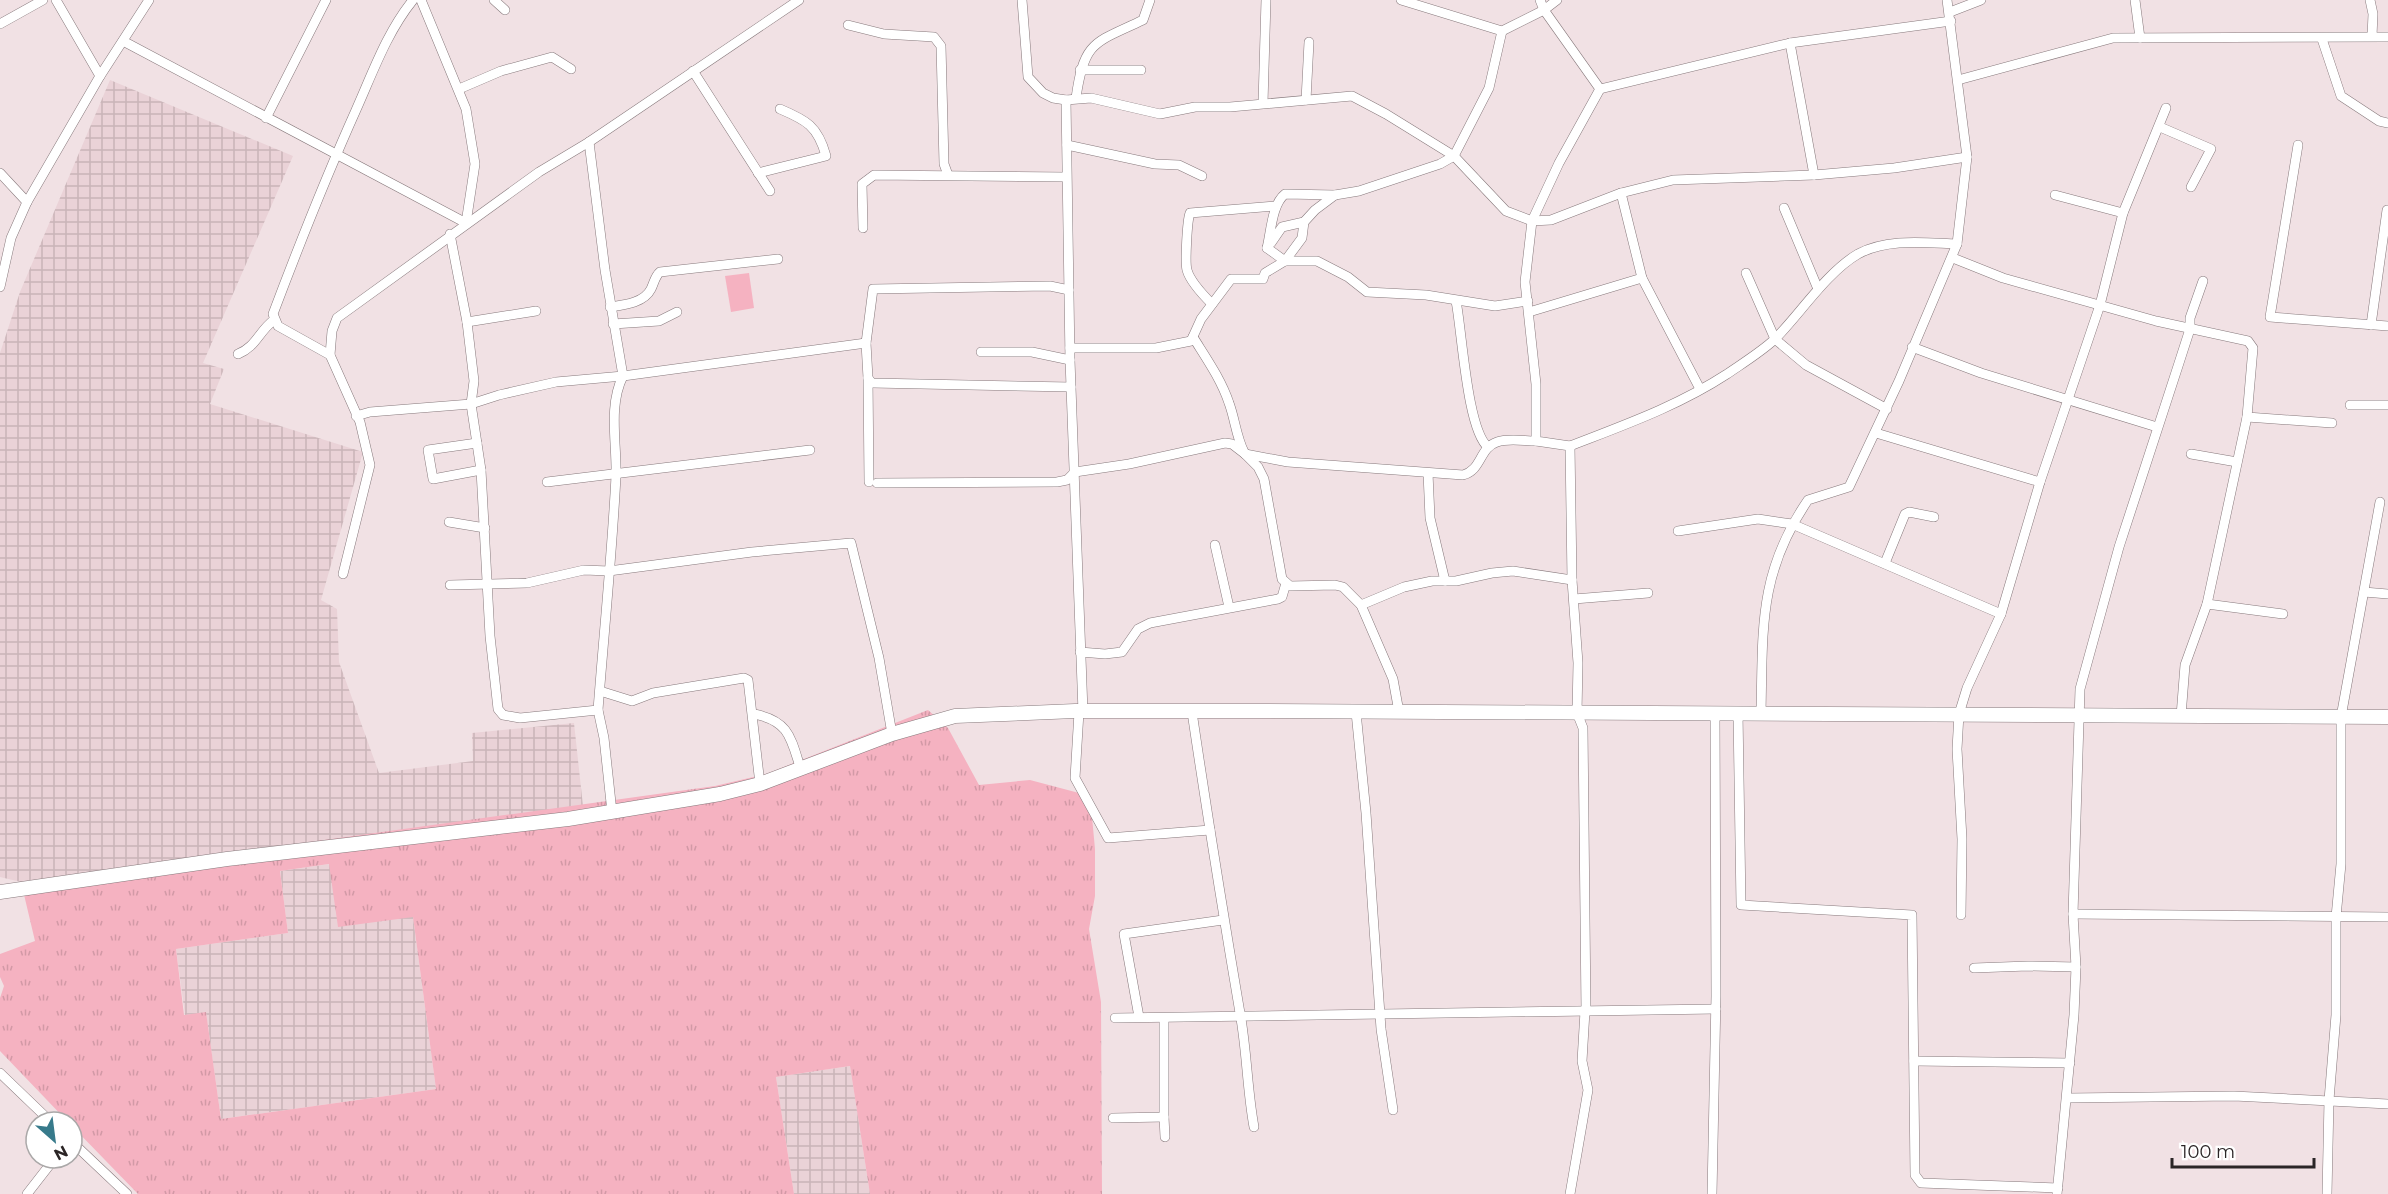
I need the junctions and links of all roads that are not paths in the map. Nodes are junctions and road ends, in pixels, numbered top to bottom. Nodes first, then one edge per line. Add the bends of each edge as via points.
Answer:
1 (43, 0) edge
2 (56, 0) edge
3 (149, 0) edge
4 (326, 0) edge
5 (413, 0) edge
6 (422, 0) edge
7 (494, 0) edge
8 (800, 0) edge
9 (1022, 0) edge
10 (1150, 0) edge
11 (1266, 0) edge
12 (1401, 0) edge
13 (1540, 0) edge
14 (1557, 0) edge
15 (1947, 0) edge
16 (1982, 0) edge
17 (2135, 0) edge
18 (2370, 0) edge
19 (505, 10) dead end
20 (1544, 10) junction
21 (1950, 17) junction
22 (0, 24) edge
23 (848, 25) dead end
24 (1502, 31) junction
25 (2372, 36) junction
26 (2388, 37) edge
27 (2140, 39) junction
28 (2322, 39) junction
29 (123, 41) junction
30 (1309, 42) dead end
31 (1790, 43) junction
32 (571, 69) dead end
33 (1080, 70) junction
34 (1141, 70) dead end
35 (693, 71) junction
36 (100, 76) junction
37 (1958, 80) junction
38 (1600, 88) junction
39 (459, 89) junction
40 (1071, 99) junction
41 (1306, 100) junction
42 (1263, 103) junction
43 (2166, 108) dead end
44 (780, 109) dead end
45 (266, 118) junction
46 (2388, 123) edge
47 (2160, 127) junction
48 (589, 142) junction
49 (1067, 145) junction
50 (2298, 145) dead end
51 (336, 152) junction
52 (1454, 156) junction
53 (1967, 158) junction
54 (0, 173) edge
55 (758, 173) junction
56 (1814, 175) junction
57 (948, 176) junction
58 (1202, 176) dead end
59 (1066, 177) junction
60 (2191, 187) dead end
61 (770, 192) dead end
62 (1621, 193) junction
63 (1335, 195) junction
64 (2055, 195) dead end
65 (27, 202) junction
66 (1276, 206) junction
67 (1784, 208) dead end
68 (2387, 210) edge
69 (2123, 213) junction
70 (1532, 221) junction
71 (1304, 222) junction
72 (466, 223) junction
73 (863, 228) dead end
74 (450, 234) junction
75 (1957, 244) junction
76 (1267, 248) junction
77 (1953, 258) junction
78 (778, 259) dead end
79 (1286, 261) junction
80 (1746, 273) dead end
81 (1642, 278) junction
82 (2203, 280) dead end
83 (0, 287) edge
84 (1818, 289) junction
85 (1068, 290) junction
86 (1456, 301) junction
87 (1528, 301) junction
88 (1212, 304) junction
89 (2100, 305) junction
90 (610, 307) junction
91 (536, 311) dead end
92 (676, 312) dead end
93 (1529, 312) junction
94 (274, 320) junction
95 (467, 322) junction
96 (613, 324) junction
97 (2371, 325) junction
98 (2388, 326) edge
99 (2190, 329) junction
100 (1192, 337) junction
101 (1775, 339) junction
102 (866, 343) junction
103 (1912, 347) junction
104 (1070, 348) junction
105 (981, 352) dead end
106 (238, 354) dead end
107 (330, 355) junction
108 (1070, 360) junction
109 (623, 376) junction
110 (868, 378) junction
111 (1071, 387) junction
112 (1700, 389) junction
113 (2066, 399) junction
114 (471, 404) junction
115 (2350, 405) dead end
116 (2388, 405) edge
117 (1887, 409) junction
118 (356, 416) junction
119 (2247, 417) junction
120 (2332, 423) dead end
121 (2157, 427) junction
122 (1876, 433) junction
123 (1536, 441) junction
124 (477, 443) junction
125 (1570, 446) junction
126 (1488, 447) junction
127 (810, 450) dead end
128 (1245, 454) junction
129 (2191, 454) dead end
130 (2237, 462) junction
131 (481, 470) junction
132 (1075, 472) junction
133 (1428, 473) junction
134 (616, 476) junction
135 (547, 482) dead end
136 (2040, 482) junction
137 (2379, 502) dead end
138 (1934, 518) dead end
139 (449, 522) dead end
140 (1792, 524) junction
141 (485, 528) junction
142 (1678, 531) dead end
143 (1215, 545) dead end
144 (1885, 563) junction
145 (609, 571) junction
146 (343, 574) dead end
147 (1572, 580) junction
148 (1445, 581) junction
149 (489, 583) junction
150 (1286, 583) junction
151 (450, 585) dead end
152 (2364, 592) junction
153 (1648, 593) dead end
154 (2388, 594) edge
155 (1574, 599) junction
156 (2207, 604) junction
157 (1362, 605) junction
158 (1229, 607) junction
159 (2001, 614) junction
160 (2283, 614) dead end
161 (1080, 652) junction
162 (600, 691) junction
163 (598, 710) junction
164 (1081, 712) junction
165 (1192, 712) junction
166 (1356, 712) junction
167 (1399, 712) junction
168 (1577, 713) junction
169 (1714, 713) junction
170 (1738, 713) junction
171 (1761, 713) junction
172 (754, 714) junction
173 (1959, 714) junction
174 (2079, 716) junction
175 (2181, 716) junction
176 (2341, 717) junction
177 (2388, 717) edge
178 (892, 734) junction
179 (801, 770) junction
180 (760, 784) junction
181 (612, 812) junction
182 (1210, 830) junction
183 (0, 892) edge
184 (2073, 914) junction
185 (1961, 915) dead end
186 (2336, 917) junction
187 (2388, 917) edge
188 (1222, 920) junction
189 (2076, 967) junction
190 (1974, 968) dead end
191 (1716, 1009) junction
192 (1586, 1011) junction
193 (1380, 1014) junction
194 (1241, 1016) junction
195 (1139, 1017) junction
196 (1115, 1018) dead end
197 (1164, 1018) junction
198 (1914, 1061) junction
199 (2070, 1063) junction
200 (0, 1073) edge
201 (2068, 1098) junction
202 (2329, 1100) junction
203 (2388, 1104) edge
204 (39, 1110) edge
205 (1393, 1110) dead end
206 (1164, 1117) junction
207 (1113, 1118) dead end
208 (1254, 1126) dead end
209 (1165, 1137) dead end
210 (84, 1153) edge
211 (46, 1170) edge
212 (1952, 1189) edge
213 (2058, 1191) edge
214 (27, 1194) edge
215 (127, 1194) edge
216 (1570, 1194) edge
217 (1712, 1194) edge
218 (2327, 1194) edge

1 - 22 street
2 - 36 street
3 - 29 street
4 - 45 street
5 - 51 street via 379,57
6 - 39 street
7 - 19 street
8 - 35 street
9 - 40 street via 1028,77 1043,93
10 - 33 street via 1143,20 1102,38 1092,47
11 - 42 street
12 - 24 street
13 - 20 street
14 - 20 street
15 - 21 street
16 - 21 street
17 - 27 street
18 - 25 street
20 - 24 street
20 - 38 street
21 - 31 street
21 - 37 street
23 - 57 street via 884,34 934,37 941,46 944,164
24 - 52 street via 1489,88
25 - 26 street
25 - 28 street
27 - 28 street
27 - 37 street via 2113,38
28 - 46 street via 2341,96
29 - 36 street
29 - 45 street
30 - 41 street
31 - 38 street
31 - 56 street
32 - 39 street via 552,57 501,71
33 - 34 street
33 - 40 street
35 - 48 street
35 - 55 street
36 - 65 street
37 - 53 street
38 - 70 street
39 - 72 street via 475,164
40 - 42 street via 1117,103 1160,114 1195,107
40 - 49 street
41 - 42 street
41 - 52 street via 1340,96 1361,99
43 - 47 street
44 - 55 street via 807,120 826,156
45 - 51 street
47 - 60 street via 2211,149
47 - 69 street
48 - 72 street
48 - 90 street
49 - 58 street via 1155,164 1179,165
49 - 59 street
50 - 97 street via 2270,317
51 - 72 street
51 - 94 street via 273,314
52 - 63 street via 1382,184
52 - 70 street via 1506,211
53 - 56 street
53 - 75 street
54 - 65 street
55 - 61 street
56 - 62 street via 1673,180
57 - 59 street
57 - 73 street via 880,175 864,180
59 - 85 street via 1070,216
62 - 70 street via 1551,220
62 - 81 street
63 - 66 street via 1285,194
63 - 71 street
64 - 69 street
65 - 83 street via 11,238
66 - 76 street
66 - 88 street via 1190,213 1187,269 1193,284
67 - 84 street
68 - 97 street
69 - 89 street
70 - 87 street
71 - 76 street via 1282,227
71 - 79 street via 1302,238
72 - 74 street
74 - 95 street
74 - 107 street via 338,318 332,331
75 - 77 street
75 - 84 street via 1903,242 1858,254
76 - 79 street
77 - 89 street via 2003,278
77 - 103 street
78 - 90 street via 660,272 649,293 630,304
79 - 86 street via 1317,261 1367,292
79 - 88 street via 1265,273 1263,279 1231,279
80 - 101 street
81 - 93 street
81 - 112 street
82 - 99 street
84 - 101 street
85 - 102 street via 1050,286 873,290
85 - 104 street
86 - 87 street via 1495,306
86 - 126 street via 1474,416 1479,436
87 - 93 street
88 - 100 street
89 - 99 street
89 - 113 street
90 - 96 street
91 - 95 street
92 - 96 street via 659,321
93 - 123 street via 1536,384
94 - 106 street via 266,325 252,347
94 - 107 street
95 - 114 street via 474,381
96 - 109 street
97 - 98 street
99 - 119 street via 2252,344
99 - 121 street
100 - 104 street via 1179,345 1156,348
100 - 128 street via 1229,403
101 - 112 street
101 - 117 street via 1806,365
102 - 109 street
102 - 110 street
103 - 113 street via 1981,374
103 - 117 street
104 - 108 street
105 - 108 street via 1032,352
107 - 118 street
108 - 111 street
109 - 114 street via 556,382
109 - 134 street via 615,403
110 - 111 street via 884,385
110 - 132 street via 873,483 1057,482
111 - 132 street
112 - 125 street via 1652,416
113 - 121 street
113 - 136 street
114 - 118 street
114 - 124 street
115 - 116 street
117 - 122 street
118 - 146 street via 370,465
119 - 120 street
119 - 130 street
121 - 174 street via 2080,689
122 - 136 street
122 - 140 street via 1849,488 1808,500
123 - 125 street
123 - 126 street via 1499,441
124 - 131 street
124 - 131 street via 428,450 433,479
125 - 147 street
126 - 133 street via 1476,468 1468,473
127 - 134 street
128 - 132 street via 1232,444 1216,444
128 - 133 street via 1288,462
128 - 150 street via 1264,479 1279,571
129 - 130 street
130 - 156 street
131 - 141 street
132 - 161 street
133 - 148 street via 1430,518
134 - 135 street
134 - 145 street
136 - 159 street
137 - 152 street
138 - 144 street via 1905,514
139 - 141 street
140 - 142 street via 1758,519
140 - 144 street
140 - 171 street via 1780,546 1766,604 1761,639
141 - 149 street
143 - 158 street
144 - 159 street
145 - 149 street via 584,570 528,583
145 - 162 street
145 - 178 street via 851,543 879,658
147 - 148 street via 1513,571
147 - 155 street
148 - 157 street via 1404,587
149 - 151 street
149 - 163 street via 490,636 500,713 520,718
150 - 157 street via 1343,587
150 - 158 street via 1278,599
152 - 154 street
152 - 176 street
153 - 155 street
155 - 168 street
156 - 160 street
156 - 175 street via 2185,665
157 - 167 street via 1393,679
158 - 161 street via 1150,623 1138,629 1122,652
159 - 173 street
161 - 164 street
162 - 163 street
162 - 172 street via 632,701 653,693 744,678 748,680
163 - 181 street
164 - 165 street
164 - 178 street via 955,716
164 - 182 street via 1076,778 1108,838
165 - 166 street
165 - 182 street
166 - 167 street
166 - 193 street
167 - 168 street
168 - 169 street
168 - 192 street via 1583,738
169 - 170 street
169 - 191 street
170 - 171 street
170 - 198 street via 1741,905 1912,915
171 - 173 street
172 - 179 street via 770,717 789,733
172 - 180 street via 752,726
173 - 174 street
173 - 185 street
174 - 175 street
174 - 184 street
175 - 176 street
176 - 177 street
176 - 186 street via 2341,864
178 - 179 street
179 - 180 street
180 - 181 street
181 - 183 street via 227,859
182 - 188 street
184 - 186 street
184 - 189 street
186 - 187 street
186 - 202 street via 2336,1015
188 - 194 street
188 - 195 street via 1124,934
189 - 190 street
189 - 199 street
191 - 192 street
191 - 217 street
192 - 193 street
192 - 216 street via 1582,1061 1588,1090
193 - 194 street
193 - 205 street
194 - 197 street
194 - 208 street via 1246,1086
195 - 196 street
195 - 197 street
197 - 206 street
198 - 199 street
198 - 212 street via 1915,1175 1921,1183
199 - 201 street
200 - 204 street
201 - 202 street via 2234,1096
201 - 213 street
202 - 203 street
202 - 218 street
206 - 207 street
206 - 209 street
210 - 215 street
211 - 214 street
212 - 213 street

